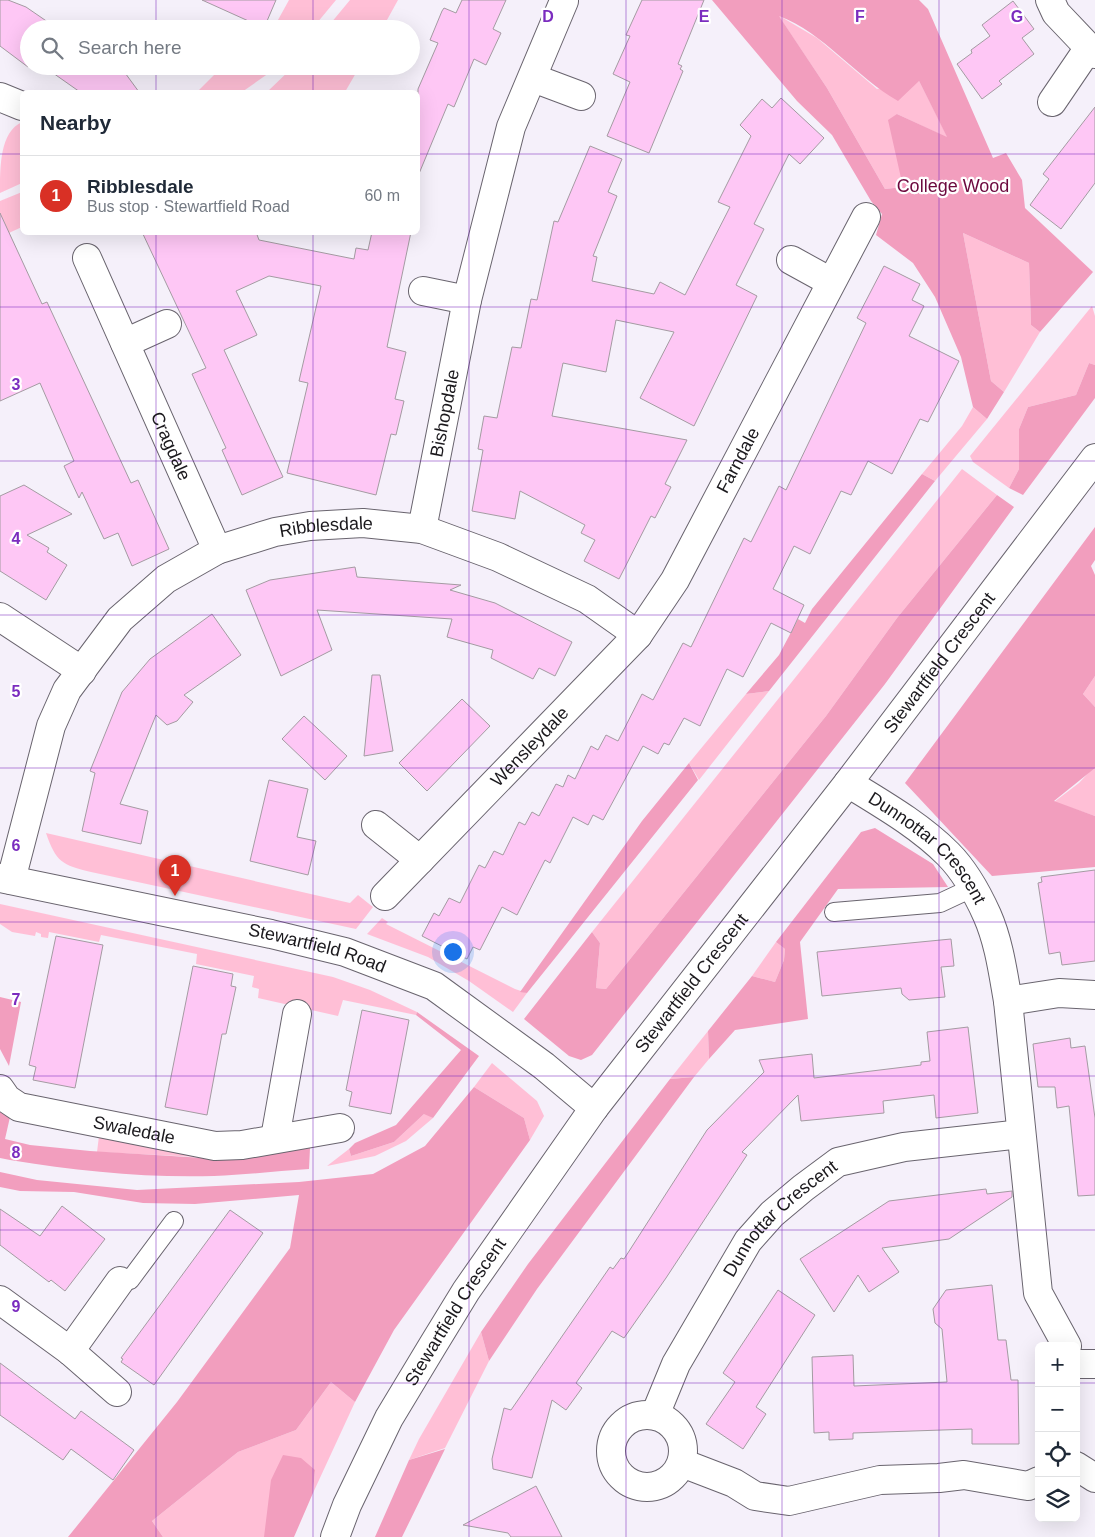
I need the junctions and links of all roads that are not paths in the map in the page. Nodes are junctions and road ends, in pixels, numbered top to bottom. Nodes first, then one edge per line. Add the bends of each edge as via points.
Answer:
1 (1050, 0) edge
2 (564, 1) edge
3 (1092, 52) edge
4 (533, 78) junction
5 (581, 96) dead end
6 (1052, 102) dead end
7 (866, 217) dead end
8 (87, 258) dead end
9 (791, 260) dead end
10 (831, 282) junction
11 (423, 291) dead end
12 (468, 300) junction
13 (167, 324) dead end
14 (125, 343) junction
15 (1095, 458) edge
16 (422, 528) junction
17 (217, 550) junction
18 (0, 617) edge
19 (638, 635) junction
20 (82, 671) junction
21 (848, 783) junction
22 (376, 825) dead end
23 (420, 860) junction
24 (6, 879) edge
25 (972, 888) junction
26 (385, 896) dead end
27 (834, 912) dead end
28 (1095, 994) edge
29 (1008, 1001) junction
30 (297, 1014) dead end
31 (0, 1089) edge
32 (594, 1108) junction
33 (340, 1128) dead end
34 (1021, 1134) junction
35 (275, 1138) junction
36 (174, 1222) dead end
37 (120, 1282) joint
38 (0, 1300) edge
39 (1067, 1342) edge
40 (70, 1351) junction
41 (117, 1392) dead end
42 (655, 1415) junction
43 (682, 1463) junction
44 (1080, 1469) edge
45 (1095, 1478) edge
46 (1035, 1483) edge
47 (334, 1537) edge

1 - 3 street via 1056,13
2 - 4 street, Bishopdale
3 - 6 street
4 - 5 street
4 - 12 street, Bishopdale via 510,127
7 - 10 street, Farndale
8 - 14 street, Cragdale
9 - 10 street
10 - 19 street, Farndale via 675,580
11 - 12 street
12 - 16 street, Bishopdale
13 - 14 street
14 - 17 street, Cragdale
15 - 21 street, Stewartfield Crescent
16 - 17 street, Ribblesdale via 363,523 310,526 275,532
16 - 19 street, Ribblesdale via 498,557 587,600
17 - 20 street, Ribblesdale via 166,579 120,619
18 - 20 street
19 - 23 street, Wensleydale
20 - 24 street, Ribblesdale via 67,690 51,726
21 - 25 street, Dunnottar Crescent via 897,814 948,854
21 - 32 street, Stewartfield Crescent
22 - 23 street
23 - 26 street, Wensleydale
24 - 32 street, Stewartfield Road via 345,952 434,986 544,1066
25 - 27 lane via 940,904
25 - 29 street, Dunnottar Crescent via 988,916
28 - 29 street via 1059,993
29 - 34 street, Dunnottar Crescent
30 - 35 street
31 - 35 street, Swaledale via 19,1107 215,1146 242,1145
32 - 47 street, Stewartfield Crescent via 466,1290 432,1345 389,1418
33 - 35 street, Swaledale
34 - 39 street, Dunnottar Crescent via 1038,1293
34 - 42 street, Dunnottar Crescent via 904,1147 838,1162 802,1188 748,1241 676,1364
36 - 37 lane via 130,1280
37 - 40 street
38 - 40 street
40 - 41 street
42 - 43 street via 675,1428 681,1439
42 - 43 street via 642,1414 630,1418 612,1437 611,1456 618,1474 640,1487 653,1487 675,1474
43 - 46 street via 734,1483 755,1496 788,1501 880,1480 964,1475 1028,1486
44 - 45 street

